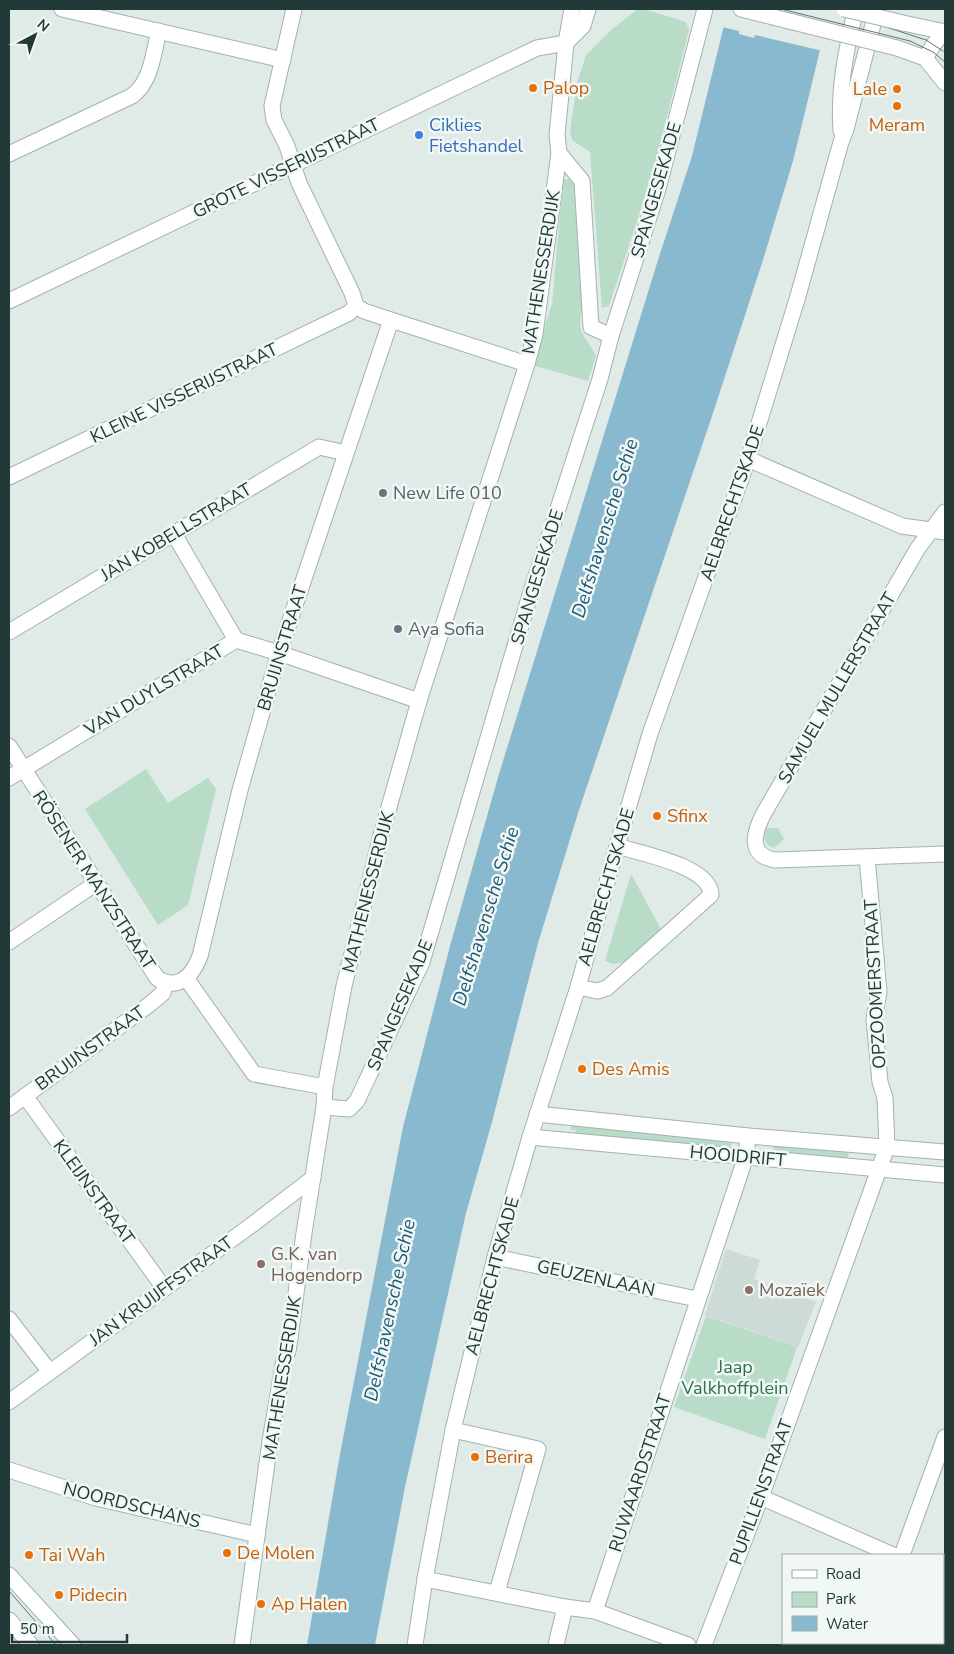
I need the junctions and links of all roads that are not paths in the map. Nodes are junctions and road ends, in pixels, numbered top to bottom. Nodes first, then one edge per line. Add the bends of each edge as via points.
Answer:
1 (62, 9) edge
2 (294, 9) edge
3 (572, 9) edge
4 (588, 9) edge
5 (705, 9) edge
6 (742, 9) edge
7 (844, 9) edge
8 (856, 9) edge
9 (877, 9) edge
10 (159, 31) junction
11 (945, 32) edge
12 (566, 43) junction
13 (945, 46) edge
14 (926, 58) junction
15 (283, 60) junction
16 (945, 83) edge
17 (841, 142) junction
18 (559, 153) junction
19 (9, 154) edge
20 (293, 164) junction
21 (9, 301) edge
22 (356, 306) junction
23 (391, 320) junction
24 (611, 336) junction
25 (527, 364) junction
26 (346, 453) junction
27 (748, 459) junction
28 (9, 477) edge
29 (945, 512) edge
30 (941, 531) edge
31 (174, 534) junction
32 (9, 632) edge
33 (236, 640) junction
34 (279, 653) junction
35 (419, 701) junction
36 (9, 746) edge
37 (22, 769) junction
38 (9, 778) edge
39 (617, 846) junction
40 (945, 854) edge
41 (867, 857) junction
42 (95, 884) junction
43 (9, 942) edge
44 (186, 978) junction
45 (165, 984) junction
46 (578, 987) junction
47 (325, 1088) junction
48 (25, 1096) junction
49 (324, 1107) junction
50 (9, 1108) edge
51 (537, 1114) junction
52 (748, 1136) junction
53 (530, 1137) junction
54 (888, 1147) junction
55 (945, 1152) edge
56 (746, 1156) junction
57 (879, 1169) junction
58 (945, 1175) edge
59 (313, 1178) junction
60 (495, 1257) junction
61 (164, 1288) junction
62 (698, 1299) junction
63 (9, 1319) edge
64 (50, 1372) junction
65 (9, 1402) edge
66 (453, 1430) junction
67 (945, 1438) edge
68 (9, 1470) edge
69 (761, 1497) junction
70 (257, 1535) junction
71 (891, 1554) edge
72 (902, 1554) edge
73 (9, 1575) edge
74 (425, 1579) junction
75 (497, 1592) junction
76 (565, 1607) junction
77 (595, 1611) junction
78 (9, 1620) edge
79 (30, 1645) edge
80 (73, 1645) edge
81 (242, 1645) edge
82 (416, 1645) edge
83 (556, 1645) edge
84 (688, 1645) edge
85 (704, 1645) edge

1 - 10 street
2 - 15 street
3 - 12 street, MATHENESSERDIJK
4 - 12 street via 583,26
5 - 24 street, SPANGESEKADE via 658,189
6 - 14 street, bridge
7 - 11 street, bridge
8 - 17 street, AELBRECHTSKADE via 844,60
9 - 17 street, AELBRECHTSKADE
10 - 15 street
10 - 19 street via 147,79 140,90
11 - 14 street
12 - 18 street, MATHENESSERDIJK via 557,134
12 - 20 street, GROTE VISSERIJSTRAAT via 537,48
13 - 14 street
14 - 16 street
15 - 20 street via 272,106 274,120
17 - 27 street, AELBRECHTSKADE
18 - 24 street, MATHENESSERDIJK via 582,181 591,327
18 - 25 street, MATHENESSERDIJK via 535,334
20 - 21 street, GROTE VISSERIJSTRAAT
20 - 22 street
22 - 23 street
22 - 28 street, KLEINE VISSERIJSTRAAT via 349,314
23 - 25 street
23 - 26 street, BRUIJNSTRAAT
24 - 49 street, SPANGESEKADE via 530,595 422,962 357,1101 349,1109
25 - 35 street, MATHENESSERDIJK
26 - 31 street, JAN KOBELLSTRAAT via 319,447
26 - 34 street, BRUIJNSTRAAT
27 - 30 street via 902,526
27 - 39 street, AELBRECHTSKADE via 650,734
29 - 30 street, SAMUEL MULLERSTRAAT
30 - 41 street, SAMUEL MULLERSTRAAT via 918,548 757,825 755,840 758,850 774,860
31 - 32 street, JAN KOBELLSTRAAT
31 - 33 street
33 - 34 street, VAN DUYLSTRAAT
33 - 37 street, VAN DUYLSTRAAT
34 - 35 street, VAN DUYLSTRAAT
34 - 44 street, BRUIJNSTRAAT via 240,790 200,956 195,969
35 - 47 street, MATHENESSERDIJK via 360,917
36 - 37 street, RÖSENER MANZSTRAAT
37 - 38 street, VAN DUYLSTRAAT
37 - 42 street, RÖSENER MANZSTRAAT
39 - 46 street, AELBRECHTSKADE
39 - 46 street via 695,872 708,883 711,895 607,988 597,991
40 - 41 street
41 - 54 street, OPZOOMERSTRAAT via 879,992 874,1019
42 - 43 street
42 - 45 street, RÖSENER MANZSTRAAT via 157,978
44 - 45 street, RÖSENER MANZSTRAAT
44 - 47 street via 254,1074
45 - 48 street, BRUIJNSTRAAT via 163,993 150,1004
46 - 51 street, AELBRECHTSKADE
47 - 49 street, MATHENESSERDIJK
48 - 50 street, BRUIJNSTRAAT
48 - 61 street, KLEIJNSTRAAT
49 - 59 street, MATHENESSERDIJK
51 - 52 street, HOOIDRIFT
51 - 53 street, AELBRECHTSKADE
52 - 54 street, HOOIDRIFT
52 - 56 street, RUWAARDSTRAAT
53 - 56 street, HOOIDRIFT
53 - 60 street, AELBRECHTSKADE
54 - 55 street, HOOIDRIFT
54 - 57 street, OPZOOMERSTRAAT
56 - 57 street, HOOIDRIFT
56 - 62 street, RUWAARDSTRAAT
57 - 58 street, HOOIDRIFT
57 - 69 street, PUPILLENSTRAAT
59 - 61 street, JAN KRUIJFFSTRAAT
59 - 70 street, MATHENESSERDIJK
60 - 62 street, GEUZENLAAN
60 - 66 street, AELBRECHTSKADE
61 - 64 street, JAN KRUIJFFSTRAAT
62 - 77 street, RUWAARDSTRAAT
63 - 64 street
64 - 65 street, JAN KRUIJFFSTRAAT
66 - 74 street, AELBRECHTSKADE
66 - 75 street via 538,1449
67 - 72 street
68 - 70 street, NOORDSCHANS via 96,1498
69 - 71 street
69 - 85 street, PUPILLENSTRAAT
70 - 81 street, MATHENESSERDIJK
73 - 80 street
74 - 75 street
74 - 82 street, AELBRECHTSKADE
75 - 76 street
76 - 77 street
76 - 83 street
77 - 84 street
78 - 79 street

